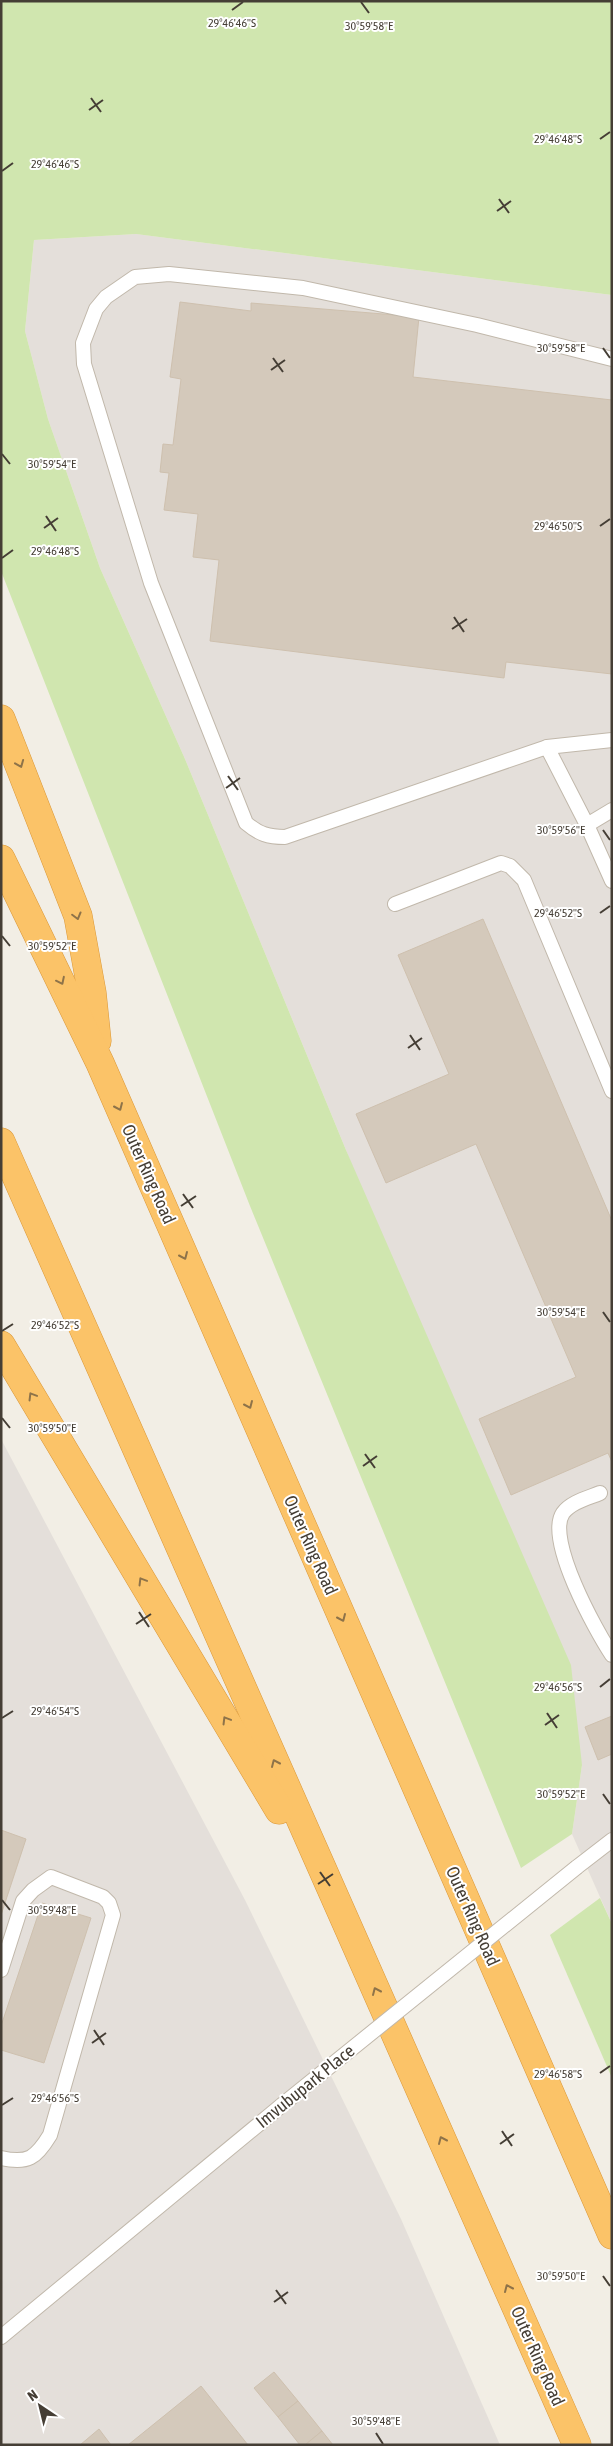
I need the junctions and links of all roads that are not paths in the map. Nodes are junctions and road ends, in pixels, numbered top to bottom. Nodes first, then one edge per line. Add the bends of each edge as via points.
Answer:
1 (612, 359) edge
2 (1, 719) edge
3 (612, 740) edge
4 (547, 747) junction
5 (612, 810) edge
6 (587, 824) junction
7 (1, 859) edge
8 (612, 881) edge
9 (396, 904) dead end
10 (100, 1062) junction
11 (612, 1091) edge
12 (1, 1142) edge
13 (1, 1345) edge
14 (600, 1493) dead end
15 (612, 1655) edge
16 (612, 1840) edge
17 (341, 1912) junction
18 (1, 1970) edge
19 (1, 2158) edge
20 (612, 2235) edge
21 (1, 2337) edge
22 (577, 2445) edge

1 - 4 lane via 477,325 303,288 169,274 135,277 106,297 96,309 83,343 84,364 151,583 246,823 269,837 285,837
2 -> 10 highway via 78,916
3 - 4 lane
4 - 6 lane
5 - 6 lane
6 - 8 lane
7 -> 10 highway, Outer Ring Road
9 - 11 lane via 501,863 517,871 524,880
10 -> 20 highway, Outer Ring Road
17 -> 12 highway, Outer Ring Road
17 -> 13 highway
14 - 15 lane via 574,1504 563,1514 558,1529 561,1547 587,1612
16 - 21 lane, Imvubupark Place, bridge via 282,2104
22 -> 17 highway, Outer Ring Road
18 - 19 lane via 24,1901 40,1883 51,1878 104,1897 109,1904 113,1915 50,2135 32,2157 20,2162

